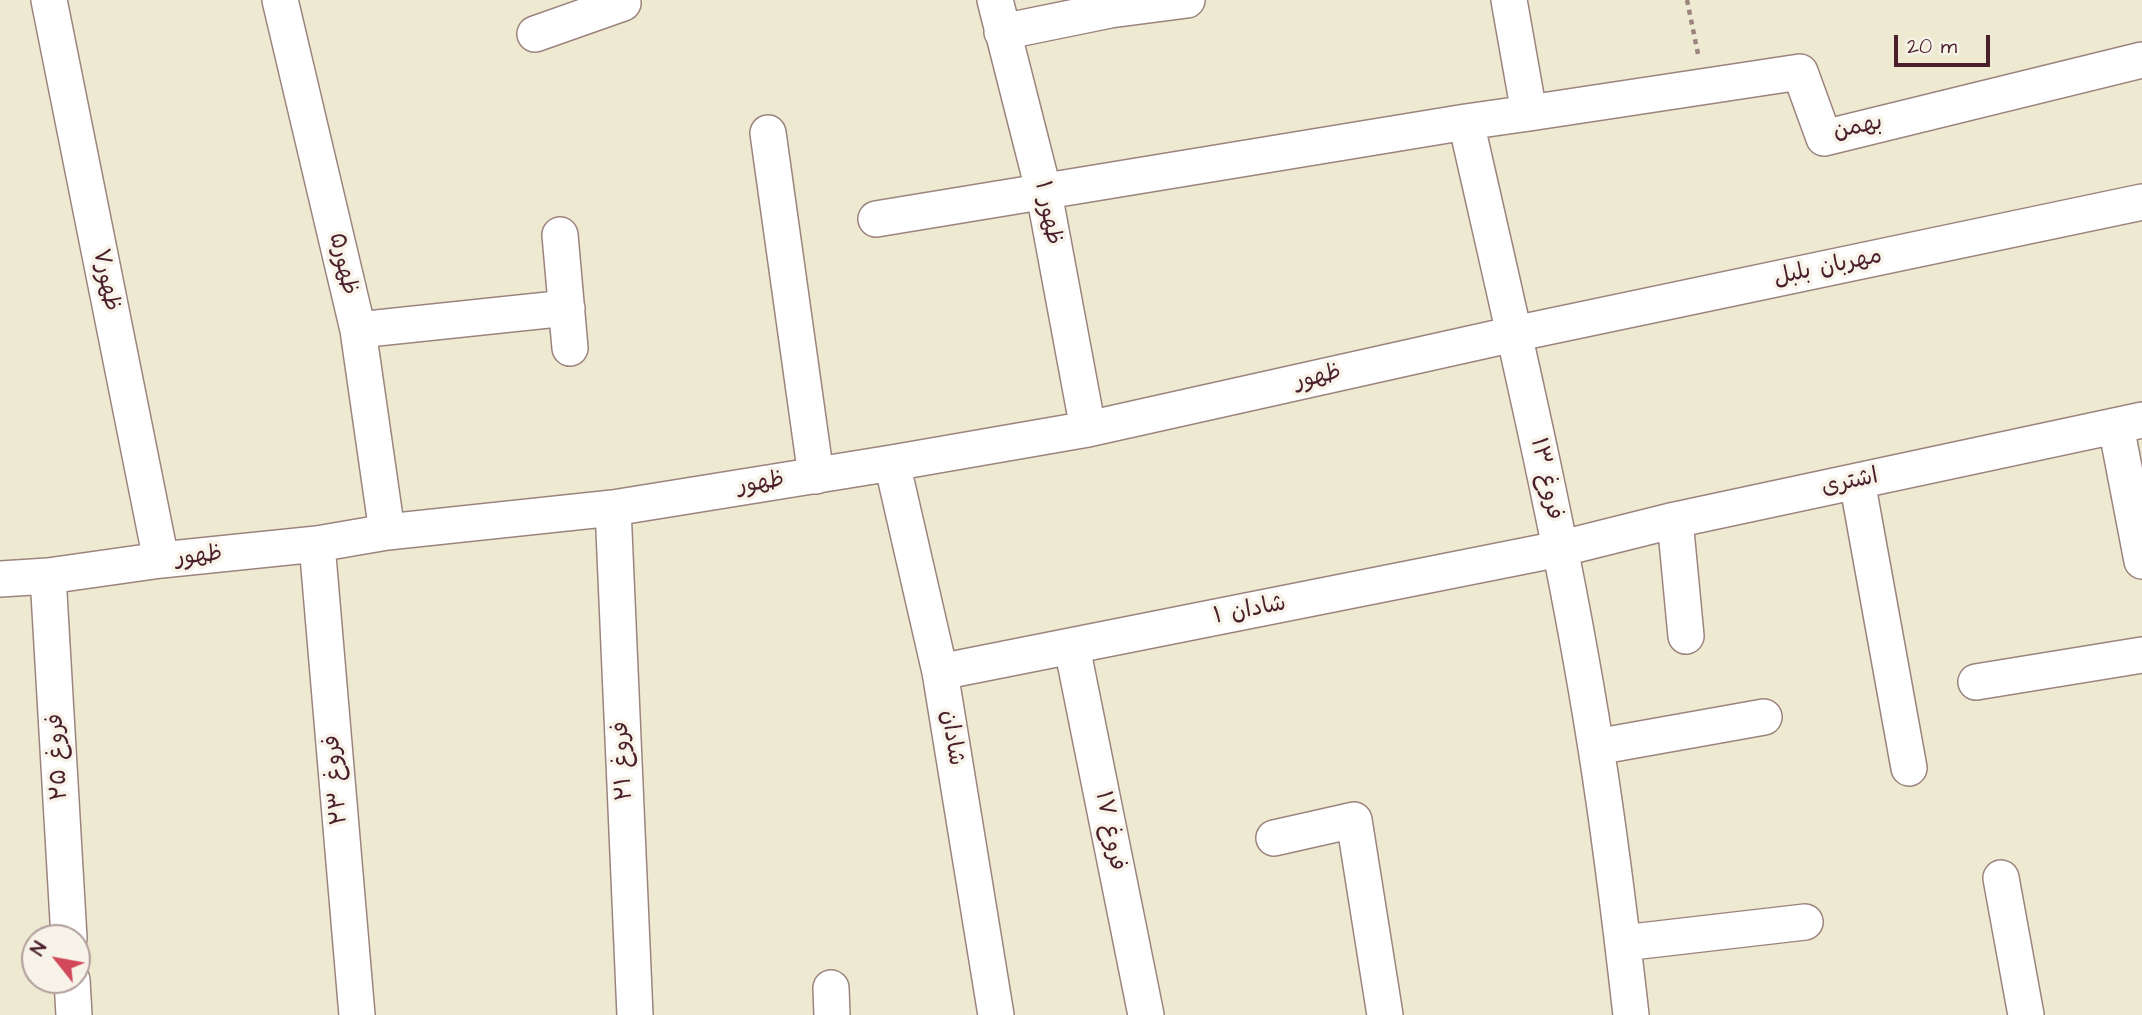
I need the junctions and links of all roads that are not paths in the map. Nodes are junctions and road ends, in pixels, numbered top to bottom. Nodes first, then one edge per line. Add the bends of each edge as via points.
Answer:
1 (49, 0) edge
2 (280, 0) edge
3 (1187, 0) edge
4 (1509, 0) edge
5 (631, 1) edge
6 (1108, 5) edge
7 (999, 16) edge
8 (535, 34) dead end
9 (2142, 60) edge
10 (1529, 113) junction
11 (1466, 122) junction
12 (768, 133) dead end
13 (1044, 193) junction
14 (2142, 202) edge
15 (876, 219) dead end
16 (560, 235) dead end
17 (567, 308) junction
18 (358, 330) junction
19 (1514, 334) junction
20 (570, 348) dead end
21 (2129, 423) edge
22 (1087, 429) junction
23 (892, 463) junction
24 (816, 475) junction
25 (1857, 481) junction
26 (613, 508) junction
27 (1675, 520) junction
28 (387, 532) junction
29 (317, 544) junction
30 (1559, 549) junction
31 (161, 560) junction
32 (2142, 561) edge
33 (48, 576) junction
34 (0, 579) edge
35 (1686, 636) dead end
36 (1072, 647) junction
37 (2142, 655) edge
38 (940, 672) junction
39 (1976, 682) dead end
40 (1763, 717) dead end
41 (1596, 747) junction
42 (1909, 768) dead end
43 (1274, 838) dead end
44 (2001, 878) dead end
45 (1805, 922) dead end
46 (68, 924) edge
47 (1623, 943) junction
48 (73, 994) edge
49 (74, 1015) edge
50 (357, 1015) edge
51 (635, 1015) edge
52 (996, 1015) edge
53 (1146, 1015) edge
54 (1385, 1015) edge
55 (1631, 1015) edge
56 (2026, 1015) edge

1 - 31 street, ظهور۷
2 - 18 street, ظهور۵
3 - 6 street
4 - 10 street
5 - 8 street
6 - 7 street
7 - 13 street, ظهور ۱
9 - 10 street, بهمن via 1824,138 1800,72
10 - 11 street
11 - 13 street
11 - 19 street, فروغ ۱۳
12 - 24 street
13 - 15 street
13 - 22 street, ظهور ۱
14 - 19 street, مهربان بلبل
16 - 17 street
17 - 18 street
17 - 20 street
18 - 28 street, ظهور۵
19 - 22 street, ظهور
19 - 30 street, فروغ ۱۳
21 - 25 street, اشتری
21 - 32 street
22 - 23 street, ظهور
23 - 24 street, ظهور
23 - 38 street, شادان
24 - 26 street, ظهور
25 - 27 street, اشتری
25 - 42 street
26 - 28 street, ظهور
26 - 51 street, فروغ ۲۱
27 - 30 street, اشتری
27 - 35 street
28 - 29 street, ظهور
29 - 31 street, ظهور
29 - 50 street, فروغ ۲۳
30 - 36 street, شادان ۱
30 - 41 street, فروغ ۱۳
31 - 33 street, ظهور
33 - 34 street, ظهور
33 - 46 street, فروغ ۲۵
36 - 38 street, شادان ۱
36 - 53 street, فروغ ۱۷
37 - 39 street
38 - 52 street, شادان
40 - 41 street
41 - 47 street, فروغ ۱۳
43 - 54 street via 1354,820
44 - 56 street
45 - 47 street
47 - 55 street, فروغ ۱۳
48 - 49 street

